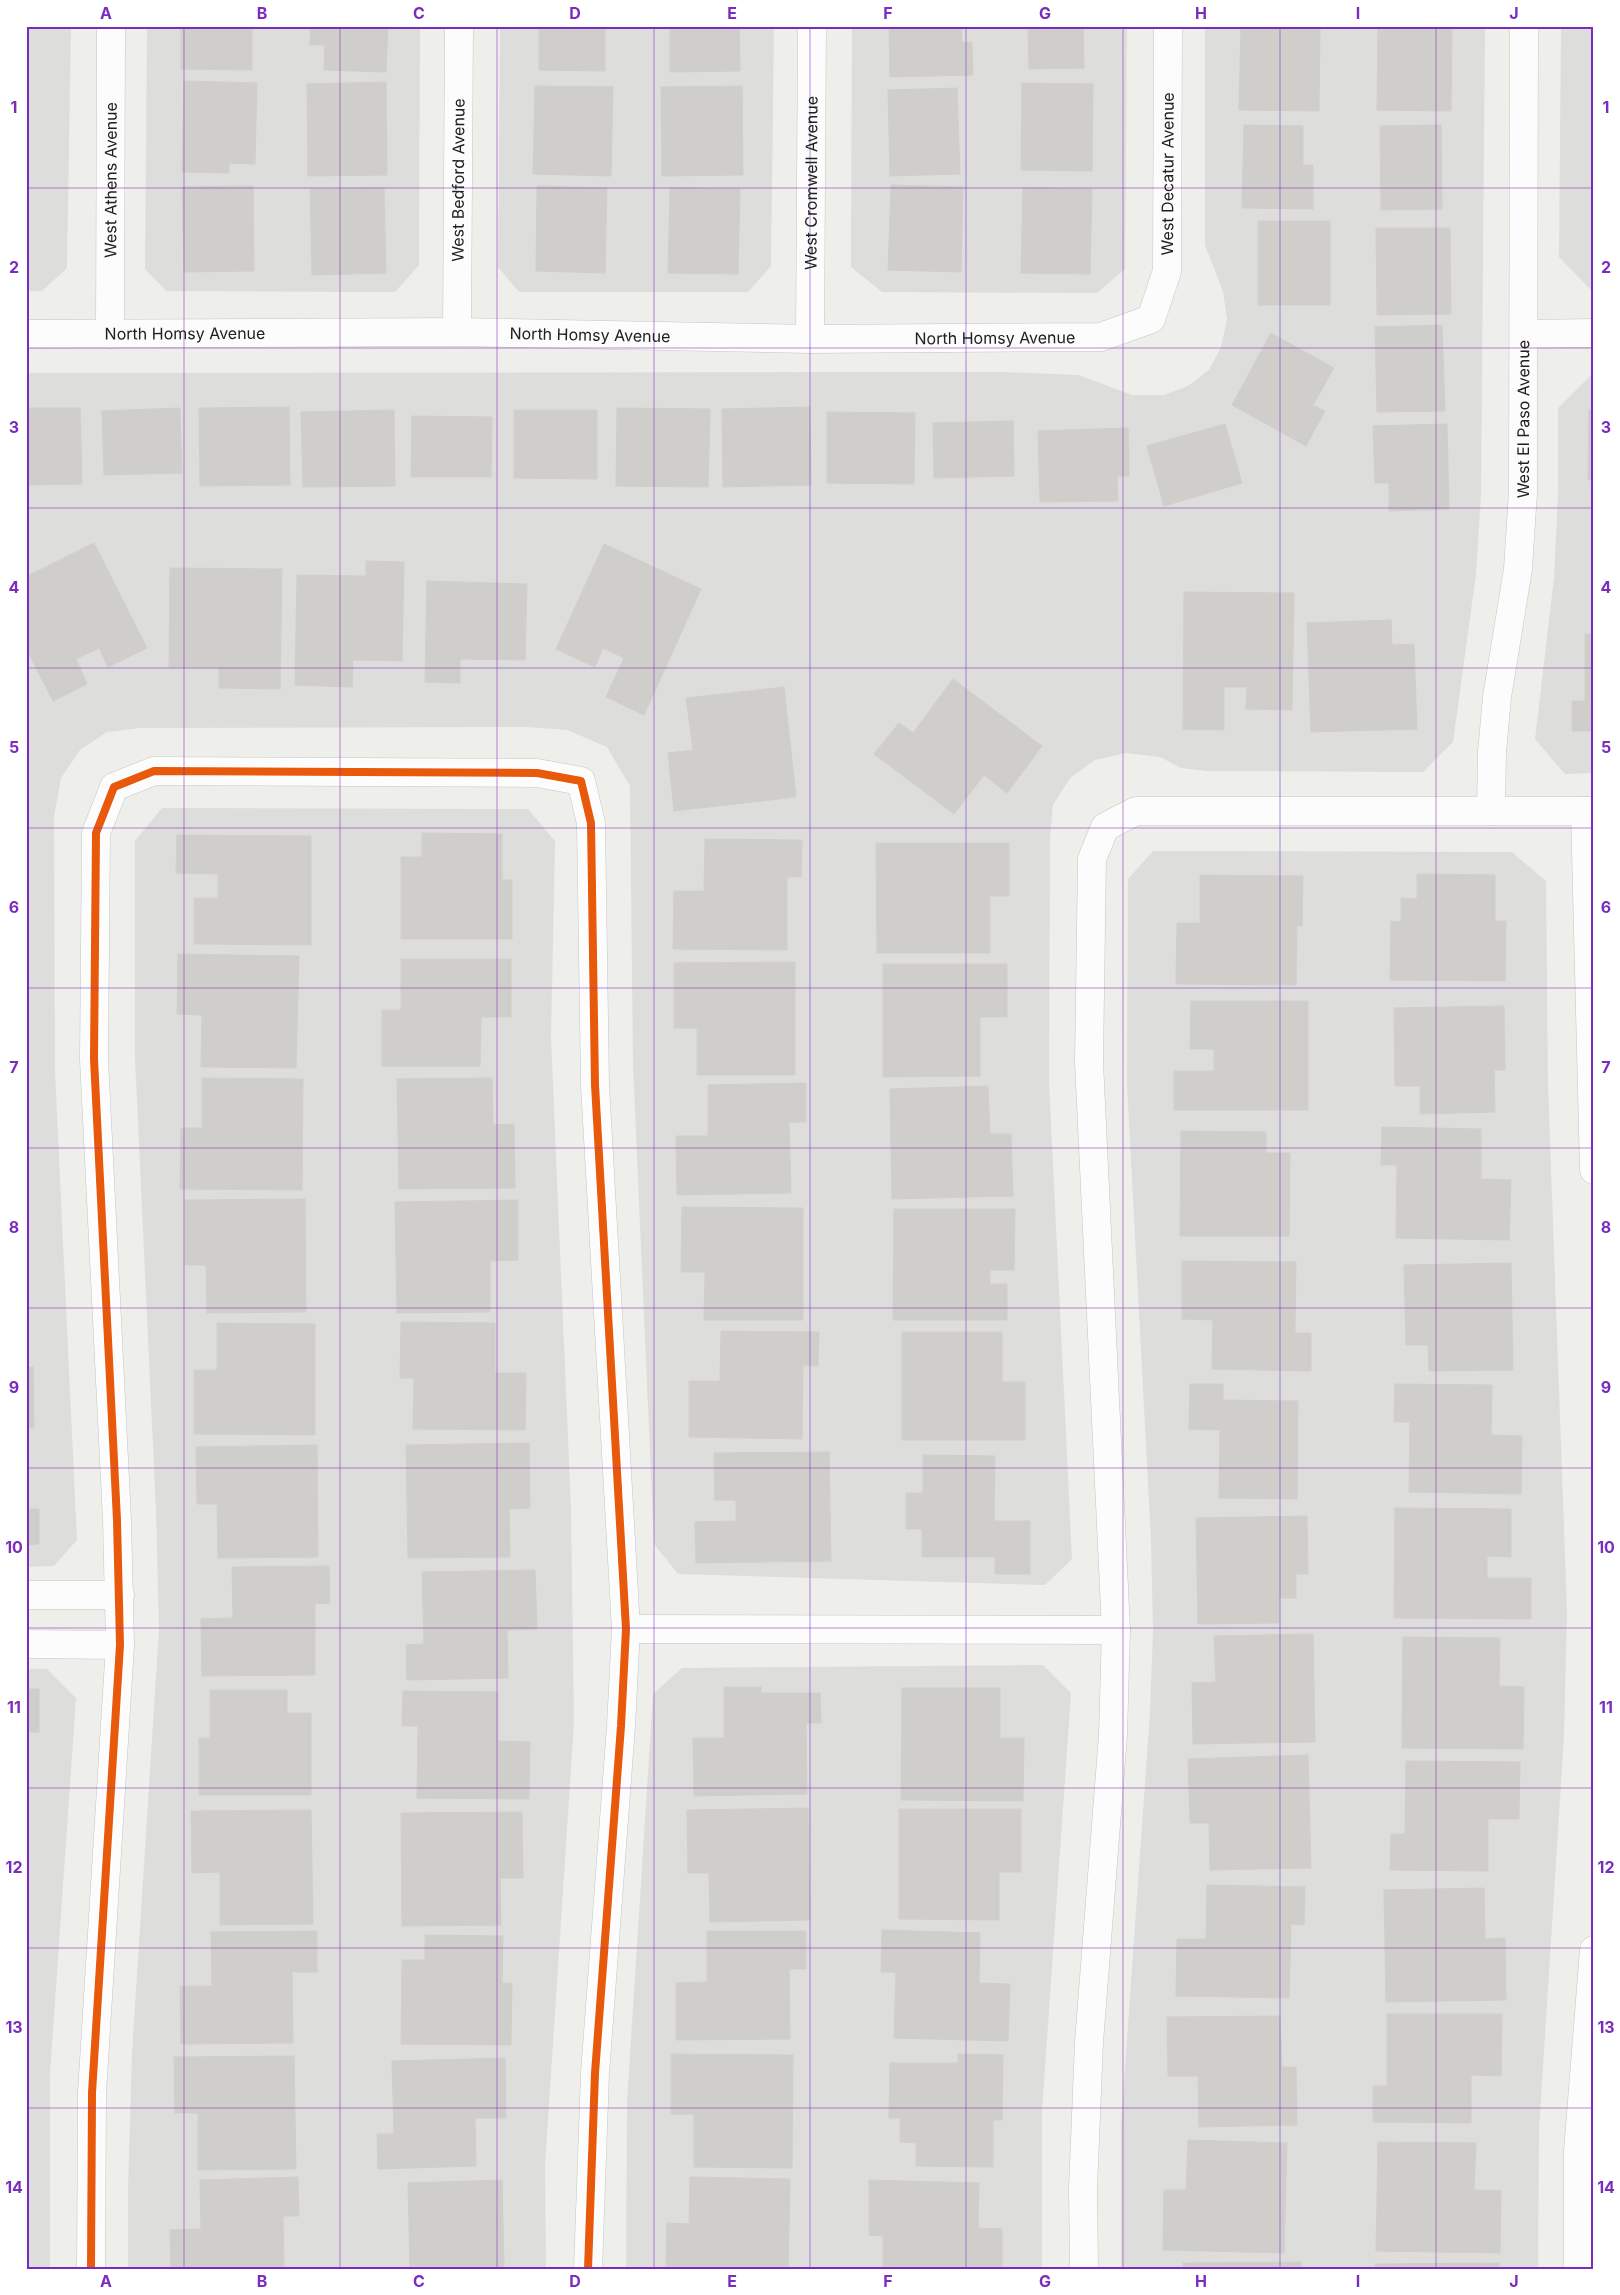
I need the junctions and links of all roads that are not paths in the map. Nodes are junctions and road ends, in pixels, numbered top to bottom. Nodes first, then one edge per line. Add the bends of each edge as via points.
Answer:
1 (111, 26) edge
2 (459, 26) edge
3 (812, 26) edge
4 (1168, 26) edge
5 (1524, 26) edge
6 (1151, 319) joint
7 (456, 332) junction
8 (1594, 333) edge
9 (26, 334) edge
10 (110, 334) junction
11 (1524, 334) junction
12 (810, 339) junction
13 (1491, 811) junction
14 (1589, 811) edge
15 (1594, 1170) edge
16 (26, 1595) edge
17 (120, 1595) junction
18 (626, 1629) junction
19 (1116, 1630) junction
20 (26, 1644) edge
21 (120, 1645) junction
22 (1594, 1950) edge
23 (91, 2269) edge
24 (588, 2269) edge
25 (1084, 2269) edge
26 (1578, 2269) edge

1 - 10 street, West Athens Avenue
2 - 7 street, West Bedford Avenue
3 - 12 street, West Cromwell Avenue
4 - 6 street, West Decatur Avenue via 1167,271
5 - 11 street, West El Paso Avenue
6 - 12 street, North Homsy Avenue via 1101,337
7 - 10 street, North Homsy Avenue
7 - 12 street, North Homsy Avenue
8 - 11 street
9 - 10 street, North Homsy Avenue
11 - 13 street, West El Paso Avenue via 1523,492 1518,569 1497,697
13 - 14 street
13 - 19 street via 1136,811 1105,827 1092,859 1089,1062
14 - 15 street
16 - 17 street
17 - 18 street via 94,1059 96,833 114,787 154,771 537,773 581,782 591,823 595,1085
17 - 21 street
18 - 19 street
18 - 24 street via 595,2073
19 - 25 street via 1113,1735 1089,2042 1082,2188
20 - 21 street
21 - 23 street via 92,2093
22 - 26 street via 1578,2151

